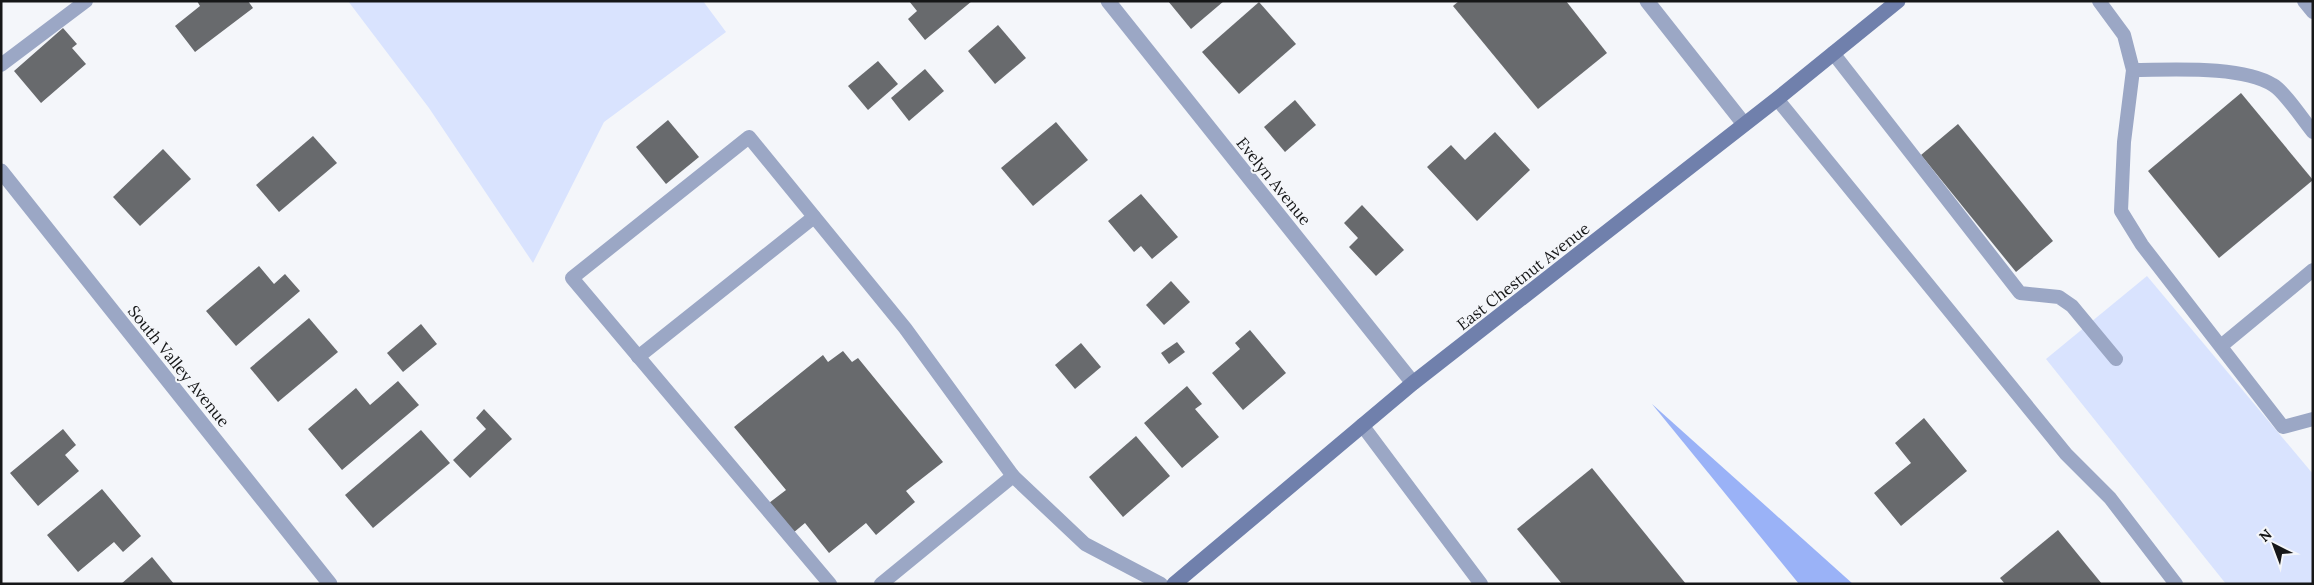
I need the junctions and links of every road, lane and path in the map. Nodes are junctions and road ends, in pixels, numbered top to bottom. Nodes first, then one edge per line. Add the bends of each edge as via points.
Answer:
1 (86, 1) edge
2 (1108, 1) edge
3 (1647, 1) edge
4 (1898, 1) edge
5 (2099, 1) edge
6 (2304, 1) edge
7 (2313, 12) edge
8 (1833, 53) junction
9 (1, 65) edge
10 (2133, 70) junction
11 (1777, 99) junction
12 (1744, 124) junction
13 (2313, 132) edge
14 (1, 171) edge
15 (814, 217) junction
16 (2313, 270) edge
17 (2221, 346) junction
18 (638, 357) junction
19 (2116, 359) dead end
20 (1413, 384) junction
21 (2313, 419) edge
22 (1362, 425) junction
23 (1013, 476) junction
24 (330, 584) edge
25 (830, 584) edge
26 (881, 584) edge
27 (1161, 584) edge
28 (1174, 584) edge
29 (1481, 584) edge
30 (2176, 584) edge

1 - 9 lane
2 - 20 street, Evelyn Avenue
3 - 12 street
4 - 8 street, East Chestnut Avenue
5 - 10 lane via 2124,35
6 - 7 lane
8 - 11 street, East Chestnut Avenue
8 - 19 lane via 2020,293 2059,297 2072,306
10 - 13 lane via 2247,75 2274,85
10 - 17 lane via 2124,142 2121,210 2142,245
11 - 12 street, East Chestnut Avenue
11 - 30 lane via 2066,454 2110,498
12 - 20 street, East Chestnut Avenue
14 - 24 street, South Valley Avenue
15 - 18 lane
15 - 18 lane via 749,138 572,278
15 - 23 lane via 905,328
16 - 17 lane
17 - 21 lane via 2283,427
18 - 25 lane
20 - 22 street, East Chestnut Avenue
22 - 28 street, East Chestnut Avenue
22 - 29 lane
23 - 26 lane
23 - 27 lane via 1085,544

